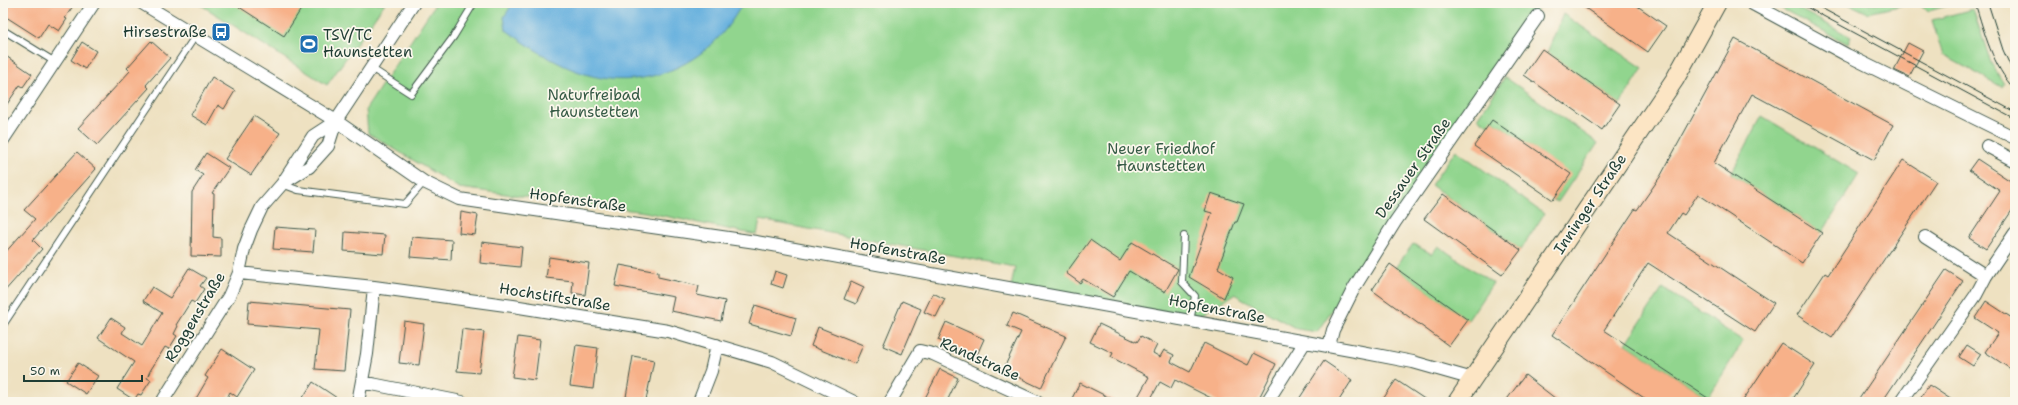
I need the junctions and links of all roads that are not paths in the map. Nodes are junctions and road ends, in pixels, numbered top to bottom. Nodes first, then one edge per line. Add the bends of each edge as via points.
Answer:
1 (94, 3) edge
2 (142, 3) edge
3 (414, 3) edge
4 (474, 3) edge
5 (1717, 3) edge
6 (1751, 3) edge
7 (1538, 16) dead end
8 (3, 30) edge
9 (196, 36) junction
10 (54, 62) junction
11 (371, 68) junction
12 (336, 121) junction
13 (2015, 138) edge
14 (3, 140) edge
15 (1987, 146) dead end
16 (2015, 161) edge
17 (424, 182) junction
18 (282, 184) junction
19 (1184, 236) dead end
20 (1925, 237) dead end
21 (2013, 241) edge
22 (239, 273) junction
23 (1986, 276) junction
24 (374, 288) junction
25 (1190, 320) junction
26 (3, 325) edge
27 (1305, 342) junction
28 (717, 345) junction
29 (1329, 346) junction
30 (1472, 379) junction
31 (362, 382) junction
32 (162, 402) edge
33 (358, 402) edge
34 (462, 402) edge
35 (699, 402) edge
36 (854, 402) edge
37 (890, 402) edge
38 (1037, 402) edge
39 (1267, 402) edge
40 (1457, 402) edge
41 (1901, 402) edge

1 - 10 street
2 - 9 street
3 - 11 street, Roggenstraße
4 - 11 lane via 454,36 411,94
5 - 30 main road, Inninger Straße via 1674,79
6 - 13 street via 1848,55
7 - 29 street, Dessauer Straße via 1395,222 1354,288 1333,330
8 - 10 lane
9 - 12 street
9 - 26 lane
10 - 14 street
11 - 12 street, Roggenstraße
12 - 17 street, Hopfenstraße
12 - 18 street, Roggenstraße via 313,136
12 - 18 street, Roggenstraße via 328,146 309,167
15 - 16 street
17 - 18 lane via 405,204 298,190
17 - 25 street, Hopfenstraße via 459,198 756,242
18 - 22 street, Roggenstraße via 262,207 244,249
19 - 25 lane via 1182,282 1195,296
20 - 23 street
21 - 23 street
22 - 24 street, Hochstiftstraße
22 - 32 street, Roggenstraße via 226,303
23 - 41 street via 1976,295
24 - 28 street, Hochstiftstraße via 513,306 668,331
24 - 31 street
25 - 27 street, Hopfenstraße
27 - 29 street, Hopfenstraße
27 - 39 street
28 - 35 street via 712,371
28 - 36 street, Hochstiftstraße via 772,362
29 - 30 street, Hopfenstraße via 1413,362
30 - 40 main road, Inninger Straße
31 - 33 street
31 - 34 street
37 - 38 street, Randstraße via 920,351 933,354

